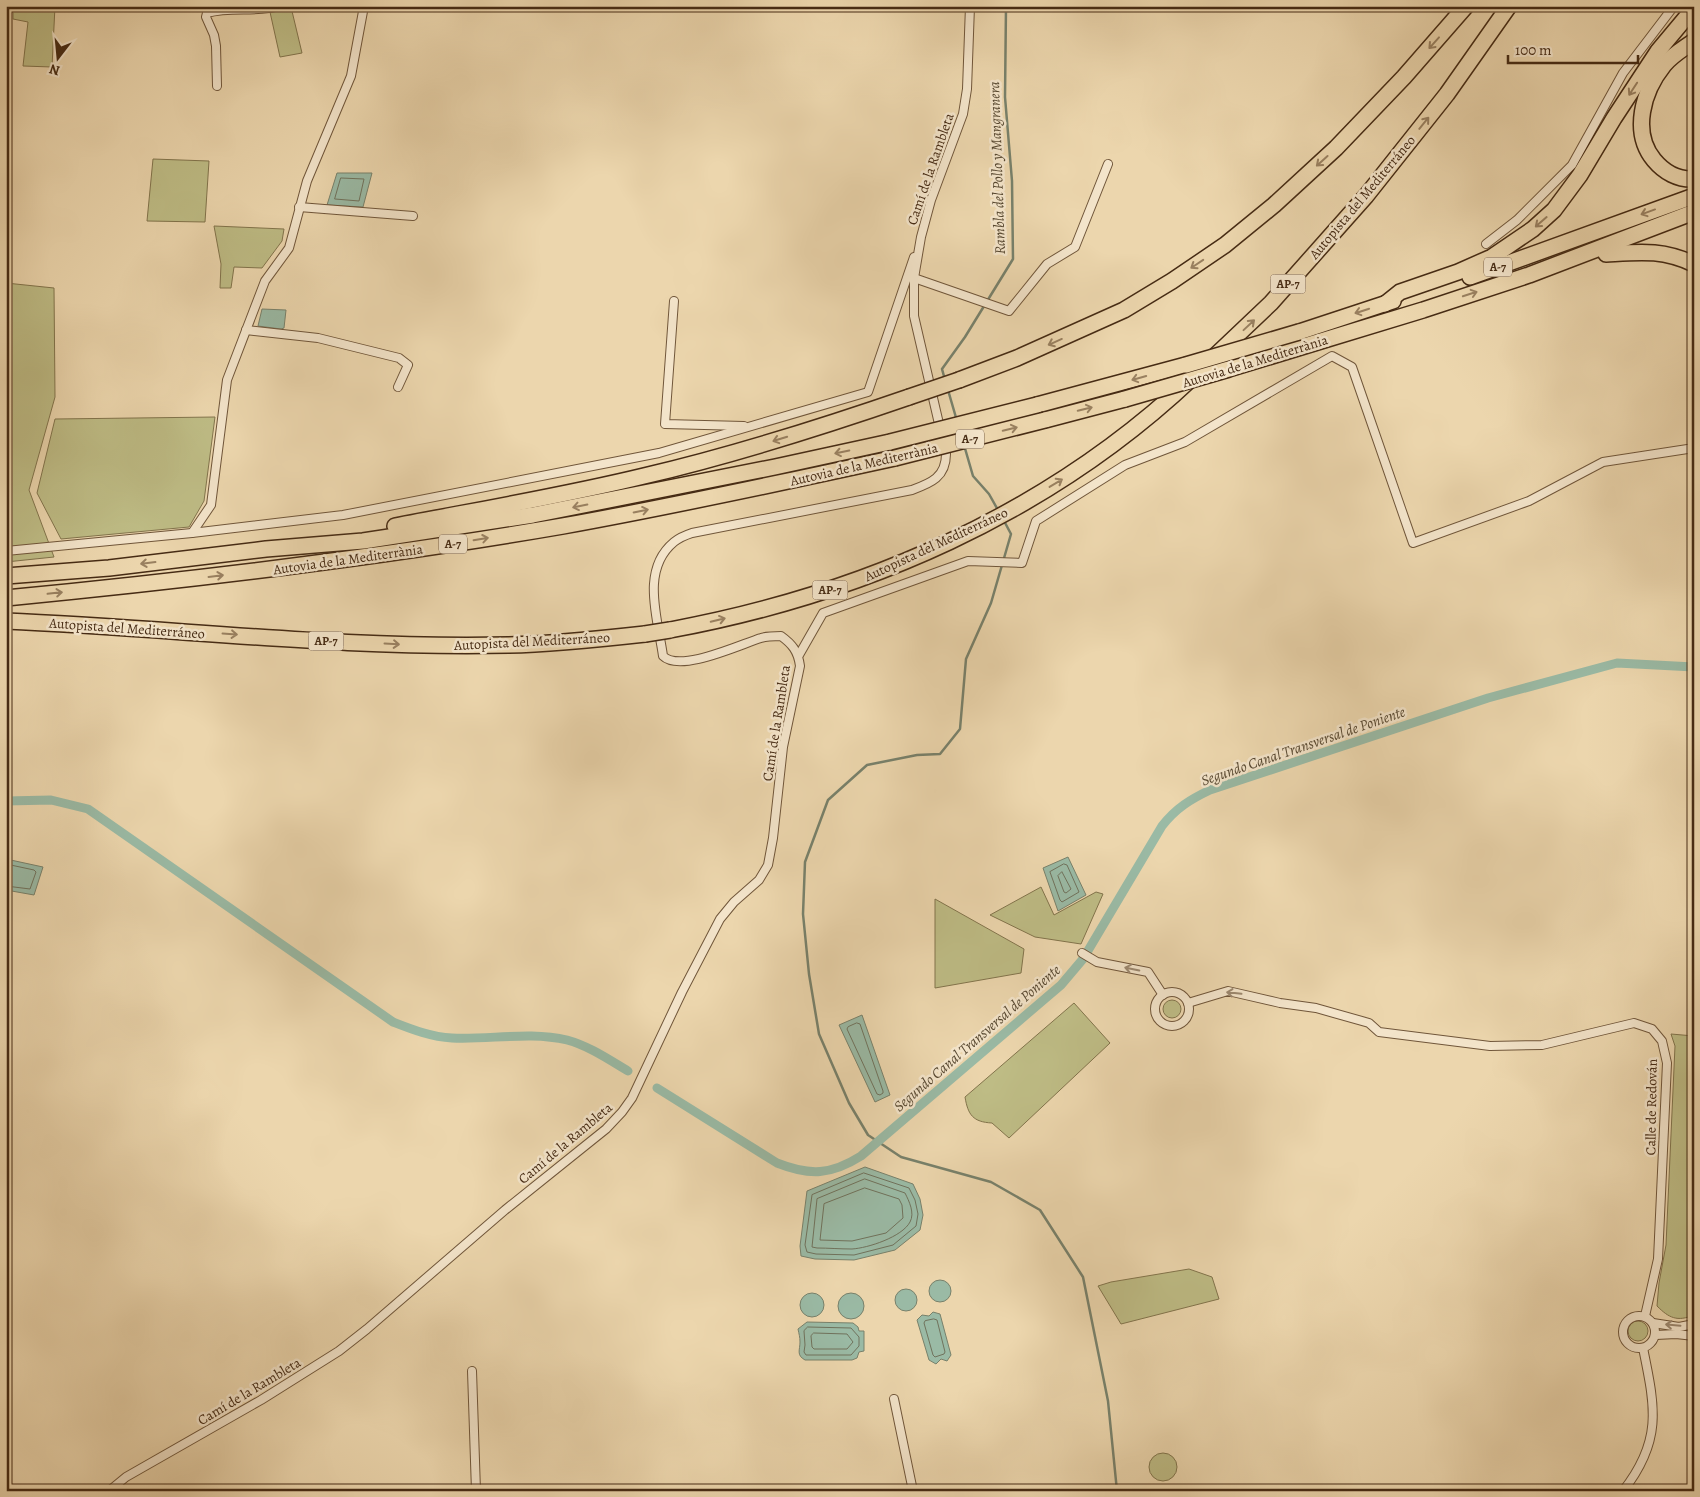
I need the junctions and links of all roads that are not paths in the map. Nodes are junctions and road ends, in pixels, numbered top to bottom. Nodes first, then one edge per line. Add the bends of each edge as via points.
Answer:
1 (280, 6) edge
2 (364, 6) edge
3 (970, 6) edge
4 (1466, 6) edge
5 (1509, 6) edge
6 (1674, 6) edge
7 (218, 8) edge
8 (1694, 8) edge
9 (1694, 42) edge
10 (217, 86) dead end
11 (1108, 164) dead end
12 (1694, 180) edge
13 (1694, 196) edge
14 (299, 207) junction
15 (1694, 212) edge
16 (412, 216) dead end
17 (1694, 220) edge
18 (920, 237) junction
19 (1486, 244) dead end
20 (1606, 254) junction
21 (1694, 264) edge
22 (1528, 275) junction
23 (914, 278) junction
24 (674, 301) dead end
25 (1385, 304) junction
26 (246, 330) junction
27 (398, 387) dead end
28 (751, 427) junction
29 (1694, 448) edge
30 (192, 533) junction
31 (266, 550) junction
32 (6, 552) edge
33 (6, 576) edge
34 (6, 598) edge
35 (6, 621) edge
36 (799, 655) junction
37 (1082, 954) dead end
38 (1163, 995) junction
39 (1188, 1003) junction
40 (1645, 1316) junction
41 (1653, 1322) junction
42 (1694, 1324) edge
43 (1656, 1335) junction
44 (1694, 1336) edge
45 (1642, 1348) junction
46 (472, 1371) dead end
47 (894, 1399) dead end
48 (109, 1491) edge
49 (476, 1491) edge
50 (913, 1491) edge
51 (1623, 1491) edge

1 - 7 street via 259,10
2 - 14 street via 350,76
3 - 18 street, Camí de la Rambleta via 963,114
4 -> 31 highway, bridge via 1336,148 1274,205 1225,245 1124,310 959,380 756,447 545,498
35 -> 5 highway, Autopista del Mediterráneo / AP-7, bridge via 409,645 575,642 670,630 775,607 850,584 909,560 981,527 1063,479 1121,439 1165,403 1271,303 1366,196 1447,94
6 - 19 street via 1623,73 1572,165 1517,220
7 - 10 street via 207,13 206,17 216,46
8 -> 25 highway via 1658,51 1576,182 1554,210 1492,257 1400,292
9 - 12 highway via 1664,65 1654,80 1644,104 1641,126 1644,143 1658,164 1679,178
11 - 23 street via 1075,247 1047,264 1009,311
13 -> 25 highway, Autovia de la Mediterrània / A-7
14 - 16 street
14 - 26 street via 289,248 265,281
15 - 22 highway, Autovia de la Mediterrània / A-7
17 - 20 highway
18 - 23 street, Camí de la Rambleta
18 - 28 street via 868,392
20 - 21 highway via 1660,252
20 - 22 highway via 1552,273
34 -> 22 highway, Autovia de la Mediterrània / A-7, bridge via 275,569 435,547 725,495 895,458 1125,399 1229,370
23 - 36 street, Camí de la Rambleta via 914,316 946,454 941,473 931,483 912,490 692,533 675,540 662,554 654,571 654,595 666,659 694,659 763,637 781,636
24 - 28 street via 666,424
25 -> 31 highway, Autovia de la Mediterrània / A-7, bridge via 1186,365 890,442 533,515 363,541
26 - 27 street via 318,338 399,358 408,365
26 - 30 street via 227,380 211,505
28 - 30 street via 659,453 343,515
29 - 36 street via 1603,462 1529,501 1413,543 1352,367 1332,356 1185,442 1125,465 1036,522 1022,563 968,561 823,613
30 - 32 street
31 -> 33 highway, Autovia de la Mediterrània / A-7
36 - 48 street, Camí de la Rambleta via 800,666 783,747 768,865 759,880 720,919 632,1098 622,1112 606,1129 339,1351 126,1477
38 -> 37 street via 1148,972 1097,962
38 - 39 street via 1174,993
38 - 39 street via 1156,1004 1156,1014 1168,1026 1185,1021
40 -> 39 street, Calle de Redován via 1658,1259 1667,1063 1662,1041 1652,1029 1634,1023 1542,1045 1490,1046 1379,1032 1369,1023 1316,1008 1228,991
40 - 41 street
40 - 45 street via 1630,1318 1623,1328 1628,1344
42 -> 41 street via 1679,1327
41 - 43 street
43 - 44 street
43 - 45 street via 1648,1346
45 - 51 street via 1651,1391 1653,1422 1644,1460
46 - 49 street
47 - 50 street

